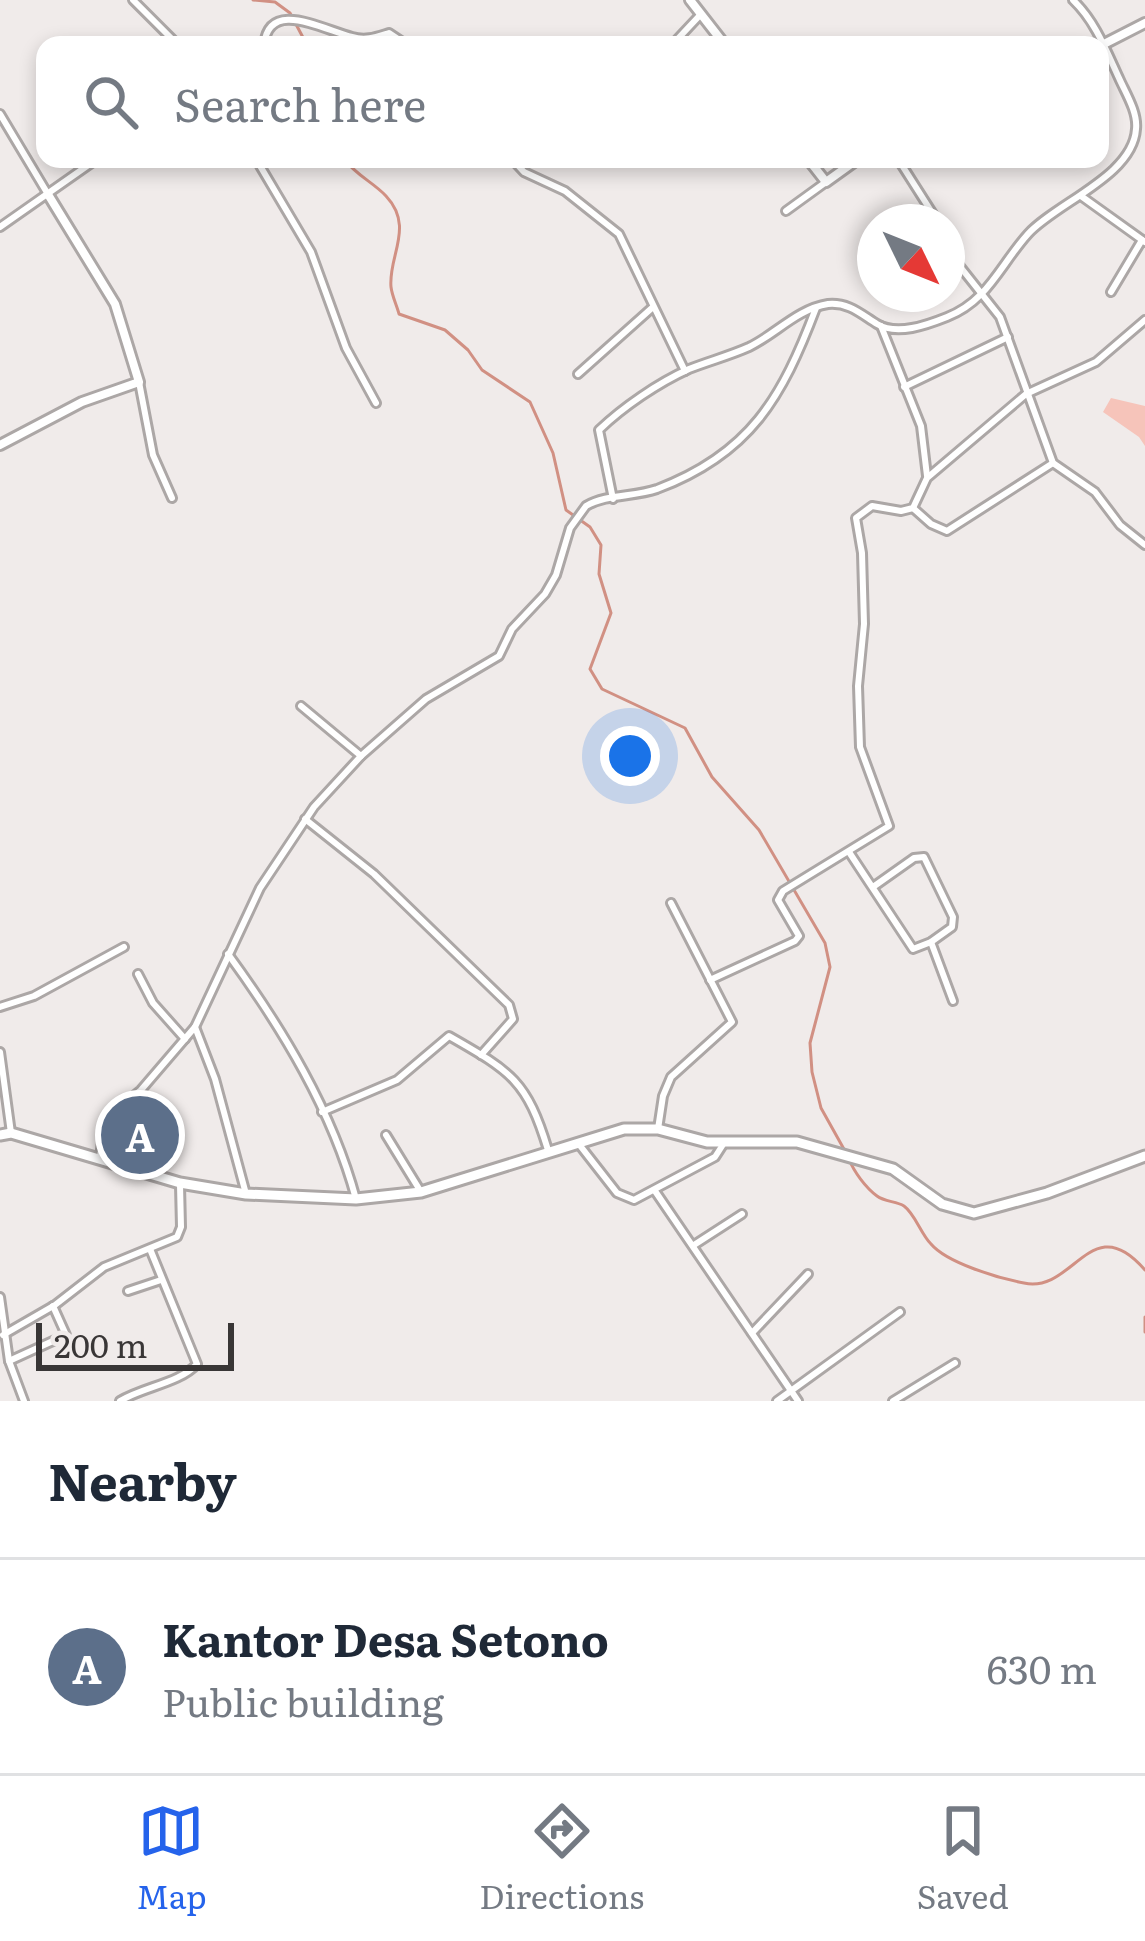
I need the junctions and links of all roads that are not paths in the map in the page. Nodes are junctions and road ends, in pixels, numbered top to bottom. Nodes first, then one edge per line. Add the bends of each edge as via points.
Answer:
1 (133, 0) edge
2 (1072, 0) edge
3 (694, 1) edge
4 (304, 8) dead end
5 (701, 14) junction
6 (271, 15) dead end
7 (1145, 23) edge
8 (169, 36) edge
9 (265, 36) edge
10 (347, 36) edge
11 (680, 36) edge
12 (718, 36) edge
13 (1096, 36) edge
14 (1109, 41) edge
15 (1109, 60) edge
16 (0, 114) edge
17 (85, 168) edge
18 (261, 168) edge
19 (520, 168) edge
20 (815, 168) edge
21 (845, 168) edge
22 (904, 168) edge
23 (826, 182) junction
24 (49, 196) junction
25 (1082, 196) junction
26 (927, 204) edge
27 (786, 211) dead end
28 (0, 227) edge
29 (1144, 241) edge
30 (965, 272) edge
31 (1111, 292) dead end
32 (984, 295) junction
33 (653, 307) junction
34 (815, 308) junction
35 (1145, 320) edge
36 (880, 326) junction
37 (1008, 337) junction
38 (685, 371) junction
39 (578, 374) dead end
40 (139, 382) junction
41 (904, 387) junction
42 (1026, 394) junction
43 (376, 403) dead end
44 (0, 445) edge
45 (1053, 463) junction
46 (927, 478) junction
47 (172, 498) dead end
48 (614, 499) junction
49 (914, 508) junction
50 (1145, 545) edge
51 (302, 706) dead end
52 (361, 756) junction
53 (305, 819) junction
54 (849, 852) junction
55 (873, 887) junction
56 (671, 903) dead end
57 (931, 942) junction
58 (124, 947) dead end
59 (227, 954) junction
60 (138, 974) dead end
61 (710, 980) junction
62 (952, 1001) dead end
63 (0, 1007) edge
64 (195, 1027) junction
65 (185, 1039) junction
66 (0, 1052) edge
67 (482, 1055) junction
68 (322, 1112) junction
69 (658, 1129) junction
70 (6, 1134) edge
71 (386, 1135) dead end
72 (578, 1143) junction
73 (724, 1143) junction
74 (550, 1154) junction
75 (100, 1156) junction
76 (1145, 1156) edge
77 (180, 1183) junction
78 (656, 1191) junction
79 (422, 1192) junction
80 (246, 1194) junction
81 (356, 1199) junction
82 (742, 1214) dead end
83 (694, 1246) junction
84 (150, 1250) junction
85 (808, 1274) dead end
86 (161, 1280) junction
87 (128, 1291) dead end
88 (0, 1297) edge
89 (52, 1306) junction
90 (900, 1312) dead end
91 (752, 1333) junction
92 (3, 1335) junction
93 (9, 1361) junction
94 (955, 1363) dead end
95 (792, 1391) junction
96 (24, 1401) edge
97 (120, 1401) edge
98 (777, 1401) edge
99 (798, 1401) edge
100 (892, 1401) edge

1 - 8 street
2 - 13 street
3 - 5 street
4 - 10 street
5 - 11 street
5 - 12 street
6 - 9 street
7 - 14 street
15 - 25 street via 1137,128 1126,155
16 - 24 street
17 - 24 street
18 - 43 street via 310,252
19 - 33 street via 612,226
20 - 23 street
21 - 23 street
22 - 26 street
23 - 27 street
24 - 28 street
24 - 40 street via 115,304
25 - 29 street
25 - 32 street via 1028,234
29 - 31 street
30 - 32 street
32 - 36 street via 914,328
32 - 37 street
33 - 38 street
33 - 39 street
34 - 36 street via 843,304
34 - 38 street
34 - 48 street via 746,437 688,476
35 - 42 street via 1096,362
36 - 41 street
37 - 41 street
37 - 42 street
38 - 48 street via 599,430
40 - 44 street
40 - 47 street via 153,455
41 - 46 street via 921,426
42 - 45 street
42 - 46 street
45 - 49 street via 947,531
45 - 50 street via 1095,492
46 - 49 street
48 - 52 street via 578,513 545,595 499,656 426,699
49 - 54 street via 872,506 856,518 864,624 860,747 889,824
51 - 52 street
52 - 53 street
53 - 59 street
53 - 67 street via 509,1005 512,1019
54 - 55 street
54 - 61 street via 780,894 795,941
55 - 57 street via 913,949
55 - 57 street via 924,857 954,923
56 - 61 street
57 - 62 street
58 - 63 street
59 - 64 street
59 - 68 street via 275,1019
60 - 65 street
61 - 69 street via 732,1022 671,1077
64 - 65 street
64 - 80 street
65 - 75 street via 107,1121
66 - 70 street
67 - 68 street via 446,1038 397,1080
67 - 74 street via 530,1098
68 - 81 street
69 - 72 main road
69 - 73 main road
70 - 75 main road
71 - 79 street
72 - 74 main road
72 - 78 street via 621,1196
73 - 76 main road via 785,1141 866,1161 974,1213
73 - 78 street via 715,1157
74 - 79 main road
75 - 77 main road
77 - 80 main road
77 - 84 street via 180,1233
78 - 83 street
79 - 81 main road
80 - 81 main road
82 - 83 street
83 - 91 street
84 - 86 street
84 - 89 street via 96,1272
85 - 91 street
86 - 87 street
86 - 97 street via 196,1367
88 - 92 street
89 - 92 street
89 - 93 street via 66,1335
90 - 95 street
91 - 95 street
92 - 93 street
93 - 96 street
94 - 100 street
95 - 98 street
95 - 99 street

